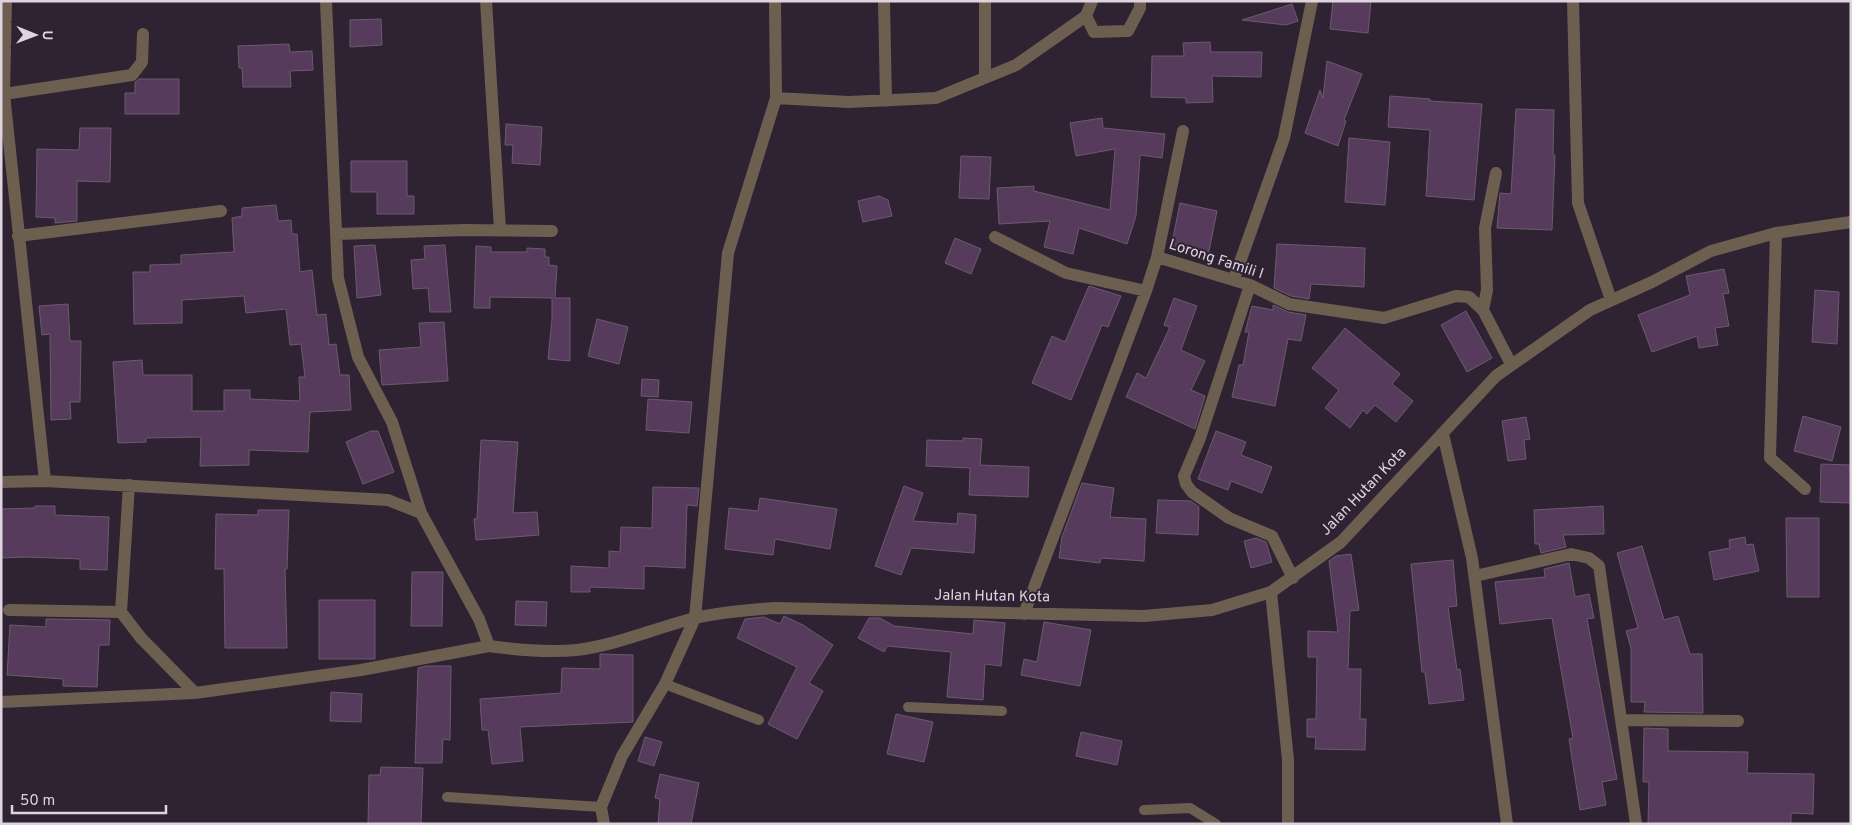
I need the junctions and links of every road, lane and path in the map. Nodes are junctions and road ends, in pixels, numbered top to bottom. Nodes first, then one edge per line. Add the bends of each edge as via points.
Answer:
1 (6, 1) edge
2 (326, 1) edge
3 (486, 1) edge
4 (774, 1) edge
5 (884, 1) edge
6 (985, 1) edge
7 (1092, 1) edge
8 (1140, 1) edge
9 (1312, 1) edge
10 (1573, 1) edge
11 (1086, 16) junction
12 (143, 34) dead end
13 (985, 78) junction
14 (4, 94) junction
15 (776, 98) junction
16 (886, 101) junction
17 (1184, 132) dead end
18 (1496, 173) dead end
19 (221, 211) dead end
20 (1851, 222) edge
21 (500, 230) junction
22 (552, 231) dead end
23 (1776, 233) junction
24 (337, 234) junction
25 (18, 236) junction
26 (995, 237) dead end
27 (1157, 257) junction
28 (1234, 280) junction
29 (1250, 285) junction
30 (1146, 291) junction
31 (1611, 300) junction
32 (1483, 310) junction
33 (1511, 364) junction
34 (1443, 434) junction
35 (45, 481) junction
36 (1, 482) edge
37 (129, 485) junction
38 (1805, 489) dead end
39 (421, 513) junction
40 (1475, 576) junction
41 (1293, 578) junction
42 (1271, 592) junction
43 (9, 610) dead end
44 (121, 612) junction
45 (1024, 614) junction
46 (695, 618) junction
47 (489, 646) junction
48 (665, 684) junction
49 (195, 693) junction
50 (1, 702) edge
51 (908, 707) dead end
52 (1002, 711) dead end
53 (759, 720) dead end
54 (1622, 720) junction
55 (1738, 721) dead end
56 (447, 797) dead end
57 (602, 807) junction
58 (1144, 810) dead end
59 (604, 824) edge
60 (1216, 824) edge
61 (1288, 824) edge
62 (1507, 824) edge
63 (1636, 824) edge

1 - 14 street
2 - 24 street via 328,101
3 - 21 street
4 - 15 street
5 - 16 street
6 - 13 street
7 - 11 street
8 - 11 street via 1140,8 1128,31 1094,32
9 - 28 street via 1284,138
10 - 31 street via 1578,202
11 - 13 street via 1016,65
12 - 14 street via 142,62 132,75
13 - 16 street via 936,98
14 - 25 street
15 - 16 street
15 - 46 street via 728,253
17 - 27 street
18 - 32 street via 1485,228 1487,290
19 - 25 street
20 - 23 street, Jalan Hutan Kota
21 - 22 street
21 - 24 street
23 - 31 street, Jalan Hutan Kota via 1711,251
23 - 38 street via 1770,458
24 - 39 street via 338,278 358,357 392,422
25 - 35 street
26 - 30 street via 1066,273
27 - 28 street, Lorong Famili I
27 - 30 street, Lorong Famili I
28 - 29 street, Lorong Famili I
29 - 32 street, Lorong Famili I via 1289,304 1384,318 1456,296 1468,296
29 - 41 street via 1200,438 1184,476 1192,492 1229,518 1272,536
30 - 45 street, Lorong Famili I
31 - 33 street, Jalan Hutan Kota via 1590,310
32 - 33 street, Lorong Famili I
33 - 34 street, Jalan Hutan Kota via 1484,388
34 - 40 street
34 - 41 street, Jalan Hutan Kota via 1341,542
35 - 36 street
35 - 37 street
37 - 39 street via 388,500
37 - 44 street
39 - 47 street
40 - 54 street via 1571,554 1589,558 1599,566
40 - 62 street
41 - 42 street, Jalan Hutan Kota
42 - 45 street, Jalan Hutan Kota via 1212,610 1144,616
42 - 61 street via 1288,760
43 - 44 street
44 - 49 street via 141,638
45 - 46 street, Jalan Hutan Kota via 774,608
46 - 47 street, Jalan Hutan Kota via 576,650
46 - 48 street
47 - 49 street, Jalan Hutan Kota via 361,670
48 - 53 lane
48 - 57 street via 622,756
49 - 50 street, Jalan Hutan Kota
51 - 52 lane
54 - 55 street
54 - 63 street
56 - 57 lane
57 - 59 street
58 - 60 lane via 1190,808

